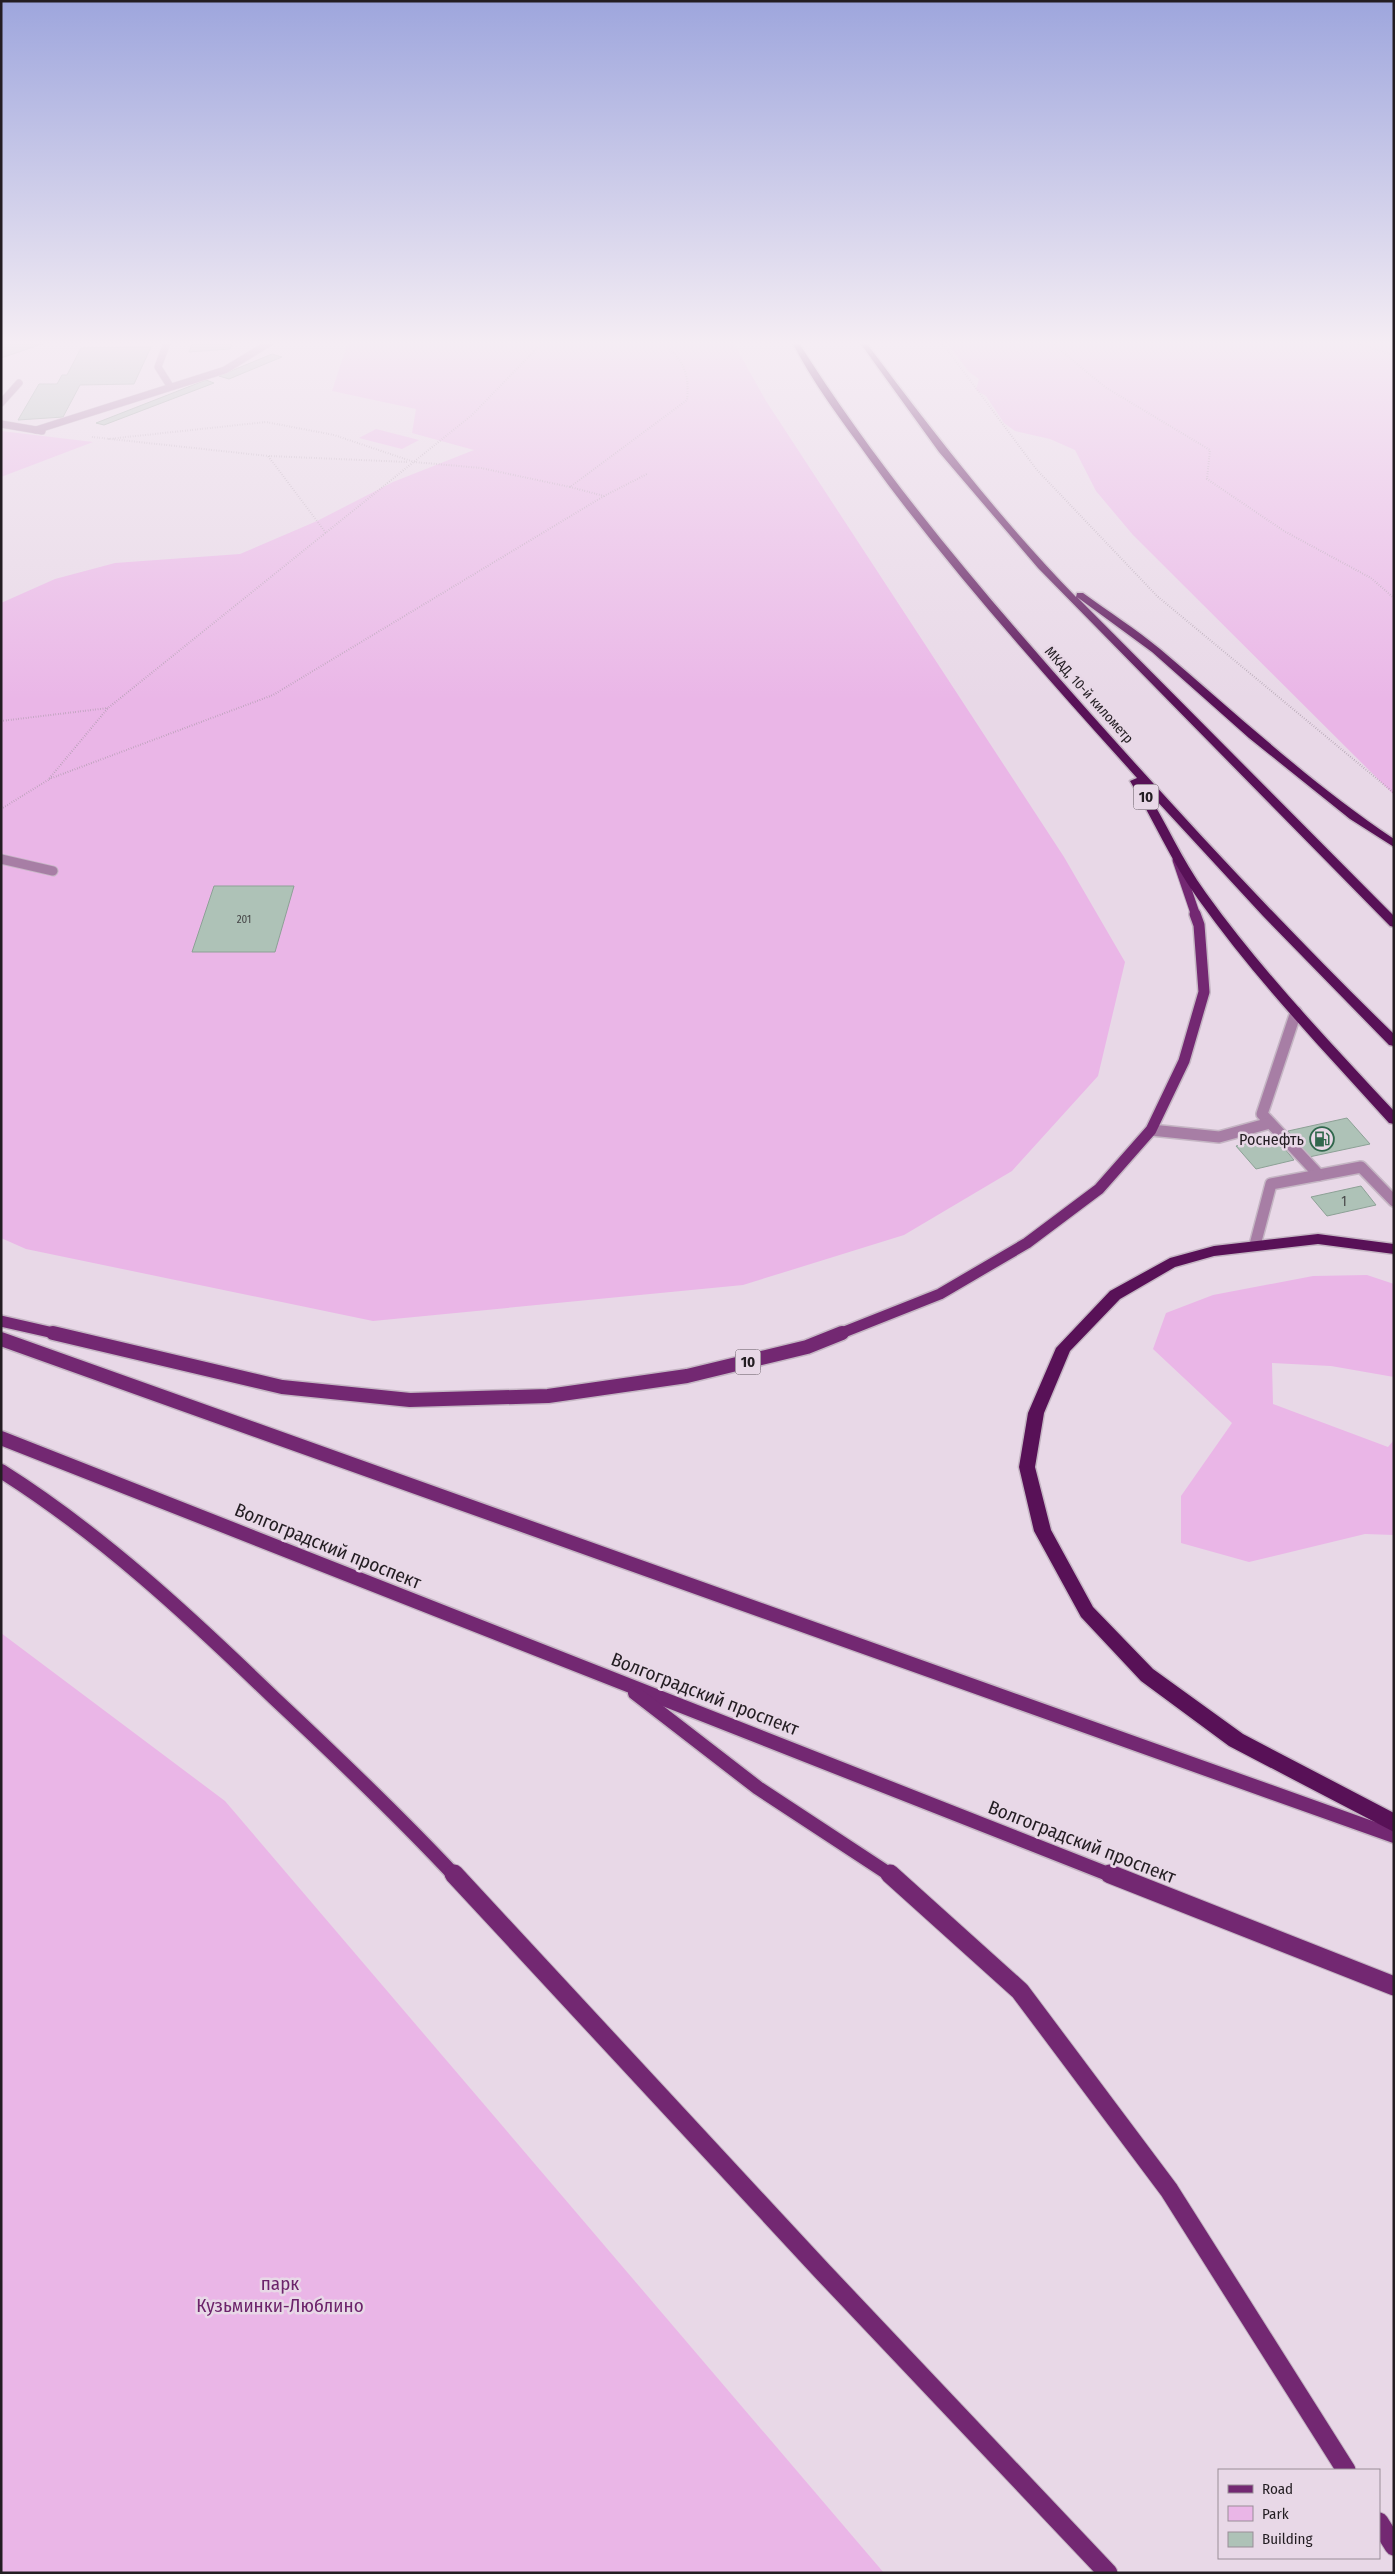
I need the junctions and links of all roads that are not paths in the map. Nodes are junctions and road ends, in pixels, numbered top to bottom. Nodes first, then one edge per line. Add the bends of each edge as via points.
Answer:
1 (873, 460) edge
2 (951, 460) edge
3 (1041, 566) junction
4 (1106, 738) junction
5 (1394, 844) edge
6 (1, 859) edge
7 (1177, 860) junction
8 (53, 871) dead end
9 (1394, 923) edge
10 (1296, 1012) junction
11 (1394, 1042) edge
12 (1394, 1120) edge
13 (1270, 1123) junction
14 (1151, 1130) junction
15 (1319, 1175) junction
16 (1394, 1202) edge
17 (1255, 1245) junction
18 (1394, 1249) edge
19 (1, 1321) edge
20 (1, 1339) edge
21 (1, 1438) edge
22 (1, 1471) edge
23 (623, 1684) junction
24 (1394, 1823) edge
25 (1394, 1836) edge
26 (1394, 1986) edge
27 (1345, 2469) edge
28 (1380, 2524) edge
29 (1394, 2546) edge
30 (1108, 2573) edge

1 - 4 highway, МКАД, 10-й километр via 962,575
2 - 3 highway
3 - 5 highway via 1155,650 1253,736 1354,817
3 - 9 highway
4 - 7 highway, 10 via 1146,798
4 - 11 highway, МКАД, 10-й километр via 1312,962
6 - 8 lane
7 - 10 highway via 1236,940
7 - 14 main road, 10 via 1199,925 1204,992 1184,1061
10 - 12 highway
10 - 13 lane via 1262,1114
13 - 14 lane via 1219,1137
13 - 15 lane
14 - 19 main road, 10 via 1099,1189 1027,1243 940,1294 807,1347 688,1376 548,1396 410,1400 282,1387
15 - 16 lane via 1362,1167
15 - 17 lane via 1271,1184
17 - 18 highway via 1318,1239
17 - 24 highway via 1214,1251 1170,1263 1116,1295 1064,1348 1036,1413 1027,1467 1043,1531 1087,1612 1147,1675 1236,1740
20 - 25 main road
21 - 23 main road, Волгоградский проспект
22 - 30 main road via 47,1500 179,1607 407,1824
23 - 26 main road, Волгоградский проспект
23 - 27 main road via 758,1788 890,1874 1020,1991 1170,2190
28 - 29 main road

